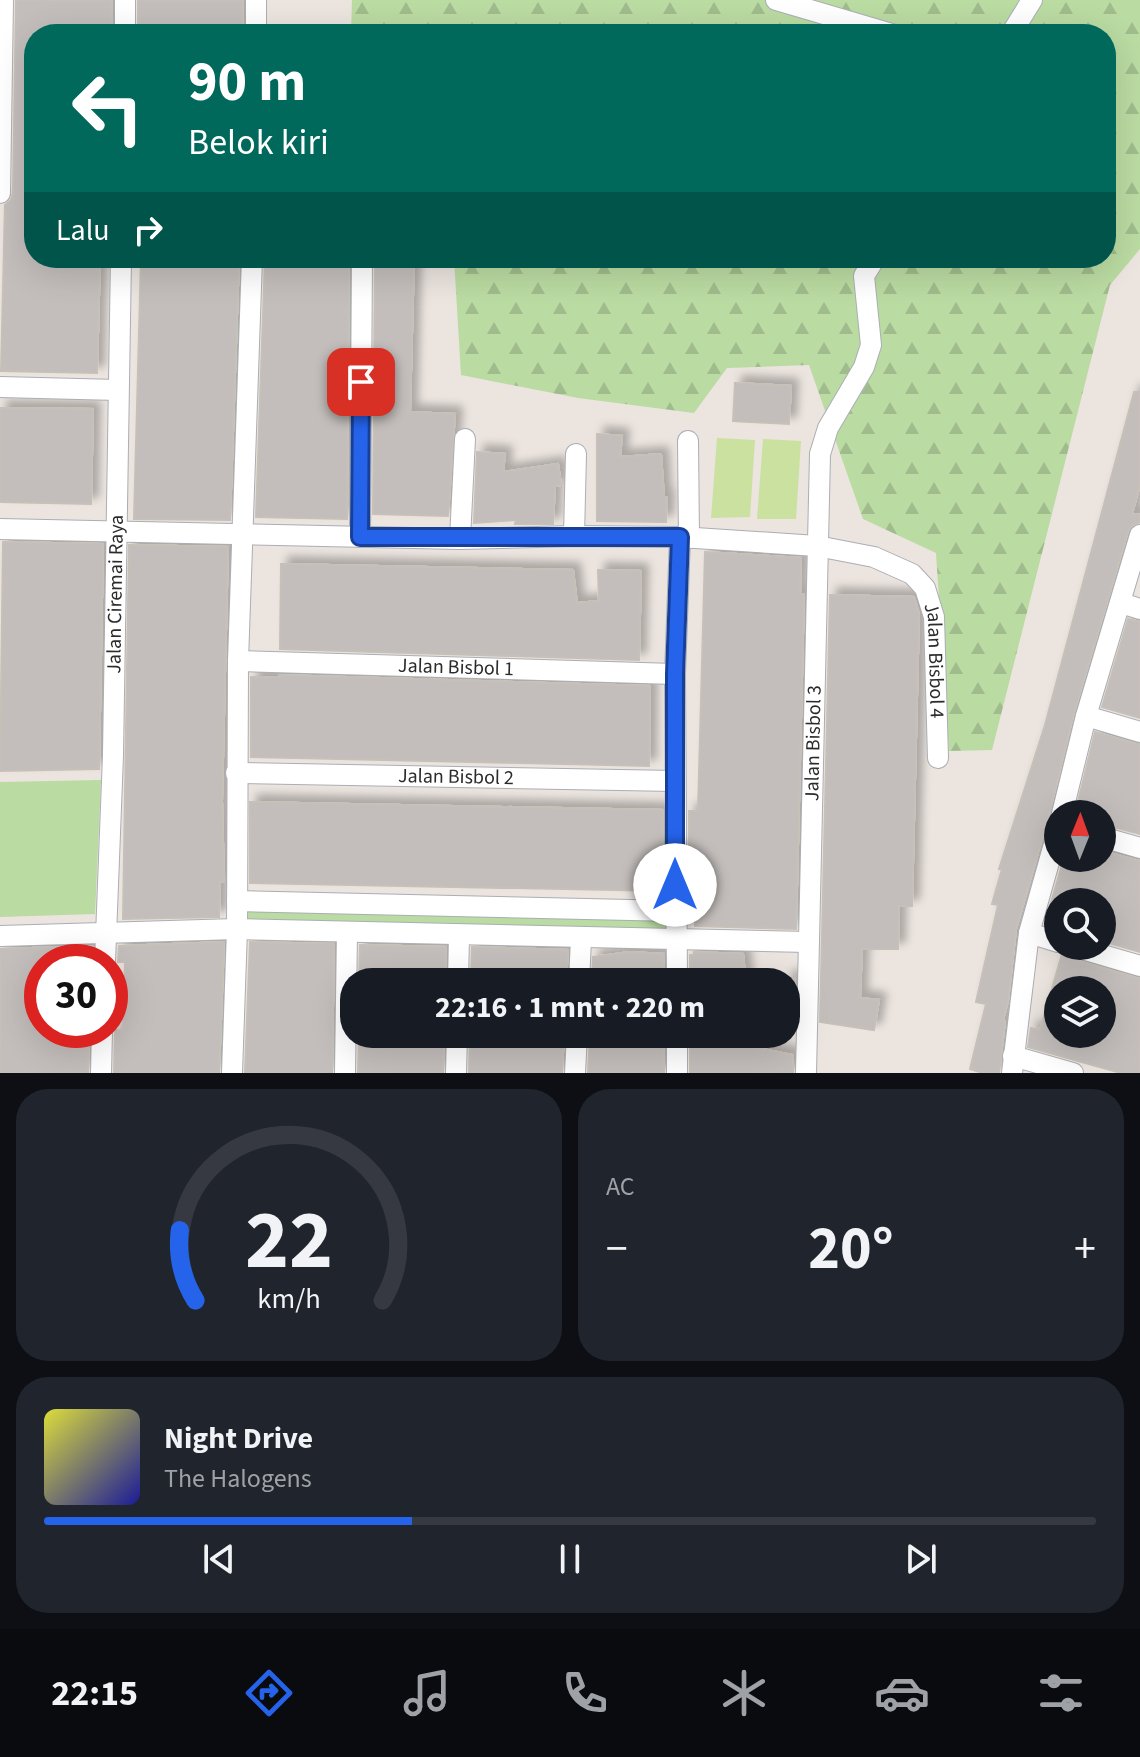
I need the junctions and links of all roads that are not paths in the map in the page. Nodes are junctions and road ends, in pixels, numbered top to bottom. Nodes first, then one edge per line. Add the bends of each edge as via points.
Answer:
1 (3, 0) edge
2 (125, 0) edge
3 (256, 0) edge
4 (776, 0) edge
5 (1032, 0) edge
6 (125, 24) edge
7 (256, 24) edge
8 (858, 24) edge
9 (1017, 24) edge
10 (0, 193) edge
11 (121, 268) edge
12 (252, 268) edge
13 (362, 268) edge
14 (869, 268) edge
15 (0, 387) edge
16 (118, 390) junction
17 (465, 439) dead end
18 (688, 441) dead end
19 (576, 454) dead end
20 (0, 529) edge
21 (117, 532) junction
22 (243, 535) junction
23 (1140, 535) edge
24 (574, 536) junction
25 (360, 537) junction
26 (685, 538) junction
27 (460, 539) junction
28 (817, 546) junction
29 (1130, 606) edge
30 (238, 661) junction
31 (675, 674) junction
32 (1086, 716) junction
33 (1140, 732) edge
34 (938, 758) dead end
35 (236, 773) junction
36 (675, 781) junction
37 (1065, 800) edge
38 (1116, 841) edge
39 (1140, 848) edge
40 (1046, 872) edge
41 (237, 901) junction
42 (675, 911) junction
43 (237, 929) junction
44 (106, 931) junction
45 (347, 932) junction
46 (1029, 933) junction
47 (0, 936) edge
48 (459, 936) junction
49 (1044, 938) edge
50 (581, 939) junction
51 (677, 940) junction
52 (808, 942) junction
53 (106, 944) edge
54 (1116, 959) edge
55 (1140, 966) edge
56 (458, 968) edge
57 (580, 968) edge
58 (677, 968) edge
59 (102, 1048) edge
60 (457, 1048) edge
61 (576, 1048) edge
62 (677, 1048) edge
63 (1012, 1065) edge
64 (101, 1073) edge
65 (232, 1073) edge
66 (345, 1073) edge
67 (456, 1073) edge
68 (575, 1073) edge
69 (677, 1073) edge
70 (806, 1073) edge
71 (1073, 1073) edge

1 - 10 street
2 - 6 street
3 - 7 street
4 - 8 street
5 - 9 street
11 - 16 street, Jalan Ciremai Raya
12 - 22 street
13 - 25 street
14 - 28 street, Jalan Bisbol 3 via 864,276 871,345 820,448
15 - 16 street
16 - 21 street, Jalan Ciremai Raya
17 - 27 street
18 - 26 street
19 - 24 street
20 - 21 street, Jalan Bisbol 4
21 - 22 street, Jalan Bisbol 4
21 - 44 street, Jalan Ciremai Raya
22 - 25 street, Jalan Bisbol 4
22 - 30 street
23 - 29 street
24 - 26 street, Jalan Bisbol 4
24 - 27 street, Jalan Bisbol 4
25 - 27 street, Jalan Bisbol 4
26 - 28 street, Jalan Bisbol 4
26 - 31 street
28 - 34 street, Jalan Bisbol 4 via 874,557 912,574 925,588 934,617
28 - 52 street, Jalan Bisbol 3
29 - 32 street
30 - 31 street, Jalan Bisbol 1
30 - 35 street
31 - 36 street
32 - 33 street
32 - 37 street
35 - 36 street, Jalan Bisbol 2
35 - 41 street
36 - 42 street
38 - 39 street
40 - 46 street
41 - 42 street
41 - 43 street
42 - 51 street
43 - 44 street
43 - 45 street
43 - 65 street
44 - 47 street
44 - 53 street, Jalan Ciremai Raya
45 - 48 street
45 - 66 street
46 - 49 street
46 - 63 street
48 - 50 street
48 - 56 street
50 - 51 street
50 - 57 street
51 - 52 street
51 - 58 street
52 - 70 street, Jalan Bisbol 3
54 - 55 street
59 - 64 street
60 - 67 street
61 - 68 street
62 - 69 street
63 - 71 street

